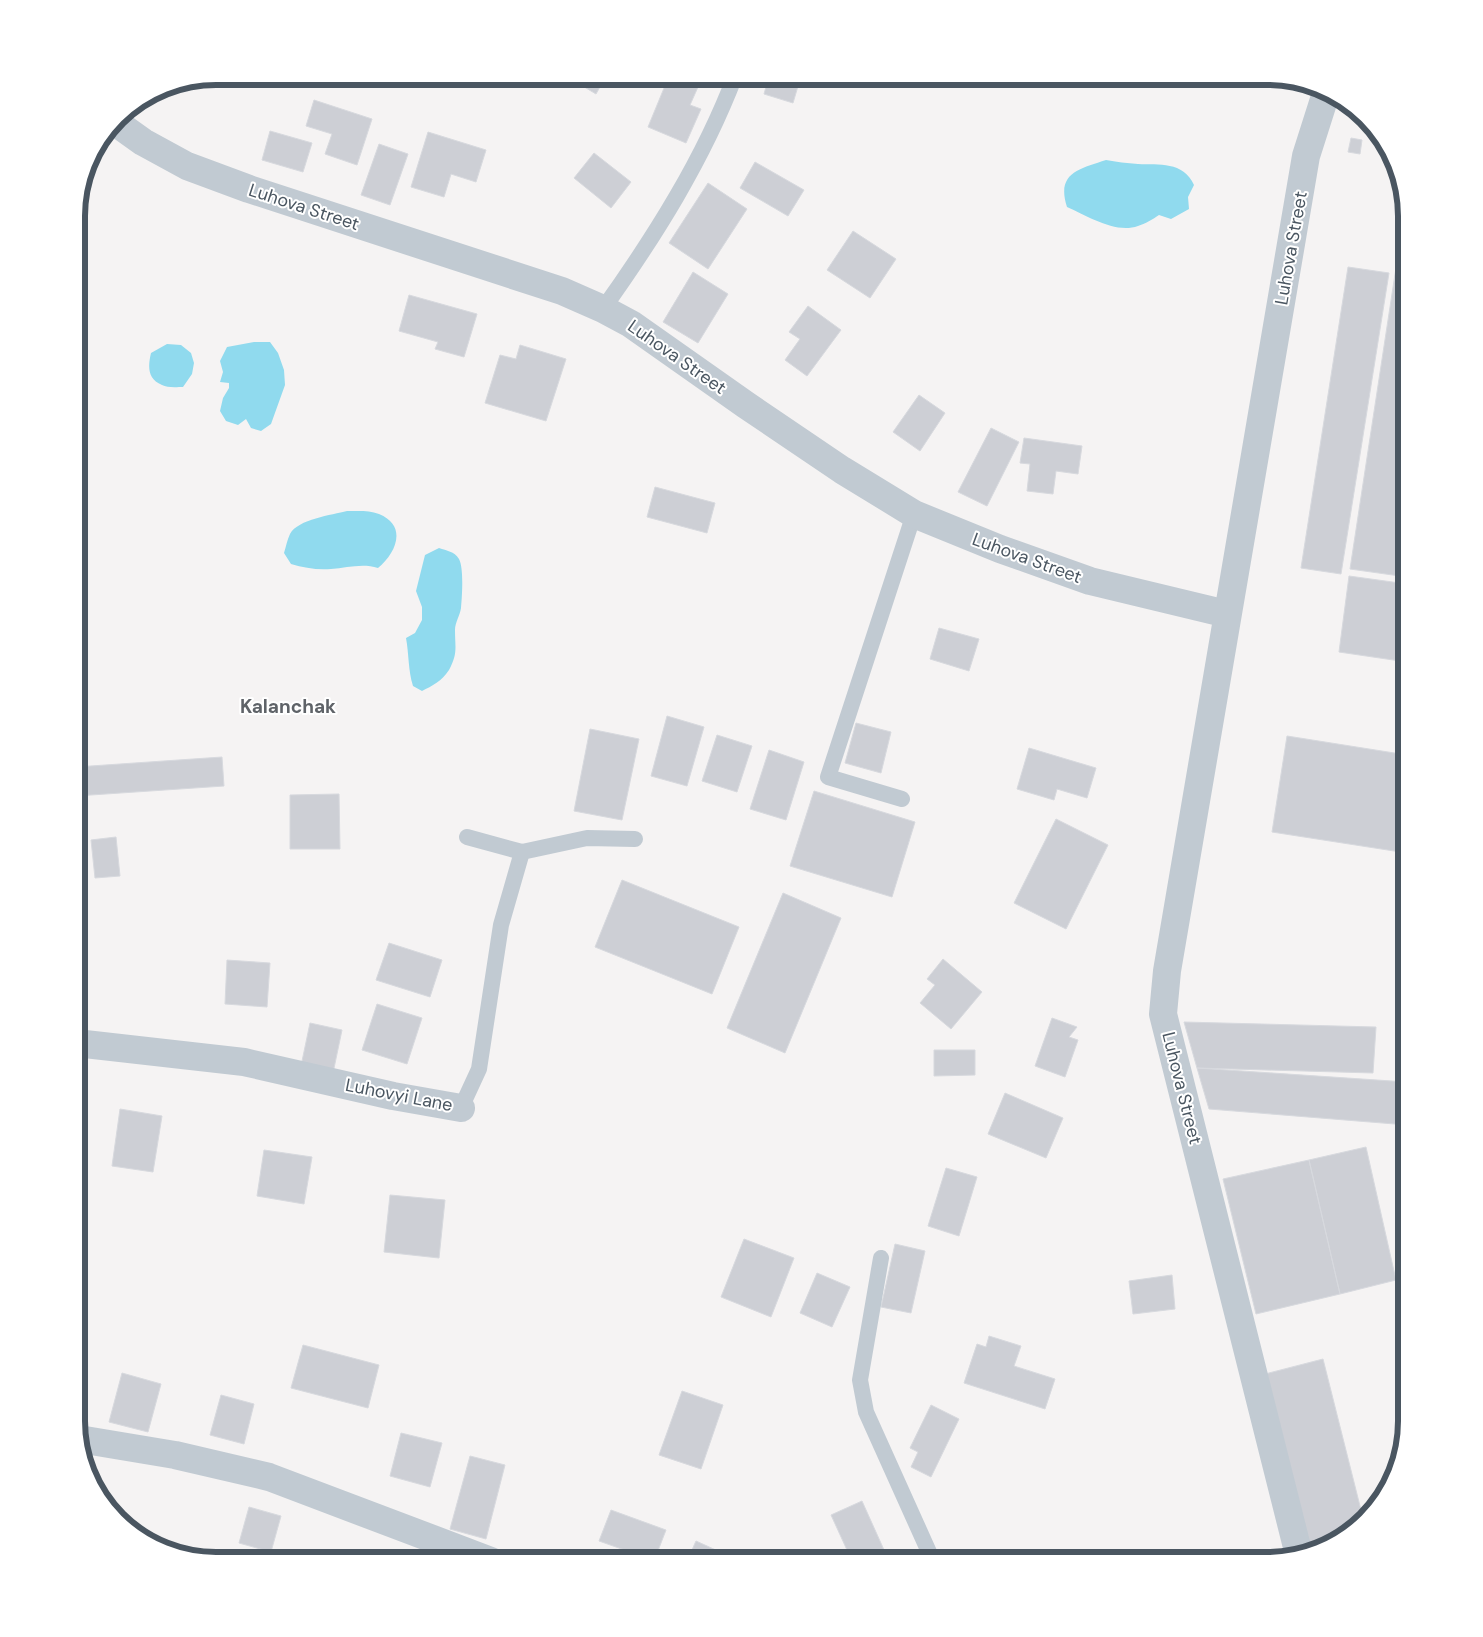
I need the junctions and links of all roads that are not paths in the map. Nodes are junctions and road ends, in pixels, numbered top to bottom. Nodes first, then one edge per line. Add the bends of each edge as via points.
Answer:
1 (732, 85) edge
2 (1324, 99) edge
3 (121, 127) edge
4 (603, 308) junction
5 (914, 514) junction
6 (1227, 614) junction
7 (902, 799) dead end
8 (467, 837) dead end
9 (635, 839) dead end
10 (522, 852) junction
11 (85, 1044) edge
12 (461, 1108) joint
13 (881, 1258) dead end
14 (87, 1440) edge
15 (1297, 1549) edge
16 (467, 1552) edge
17 (929, 1552) edge

1 - 4 lane via 723,109 678,196
2 - 6 street, Luhova Street via 1306,156
3 - 4 street, Luhova Street via 187,166 562,291
4 - 5 street, Luhova Street via 842,470
5 - 6 street, Luhova Street via 1000,550 1090,581
5 - 7 lane via 828,778
6 - 15 street, Luhova Street via 1167,971 1163,1014
8 - 10 lane
9 - 10 lane via 587,838
10 - 12 lane, Luhovyi Lane via 501,925 479,1069
11 - 12 street, Luhovyi Lane via 244,1062
13 - 17 lane via 860,1380 861,1392 866,1412
14 - 16 street via 175,1455 268,1477

